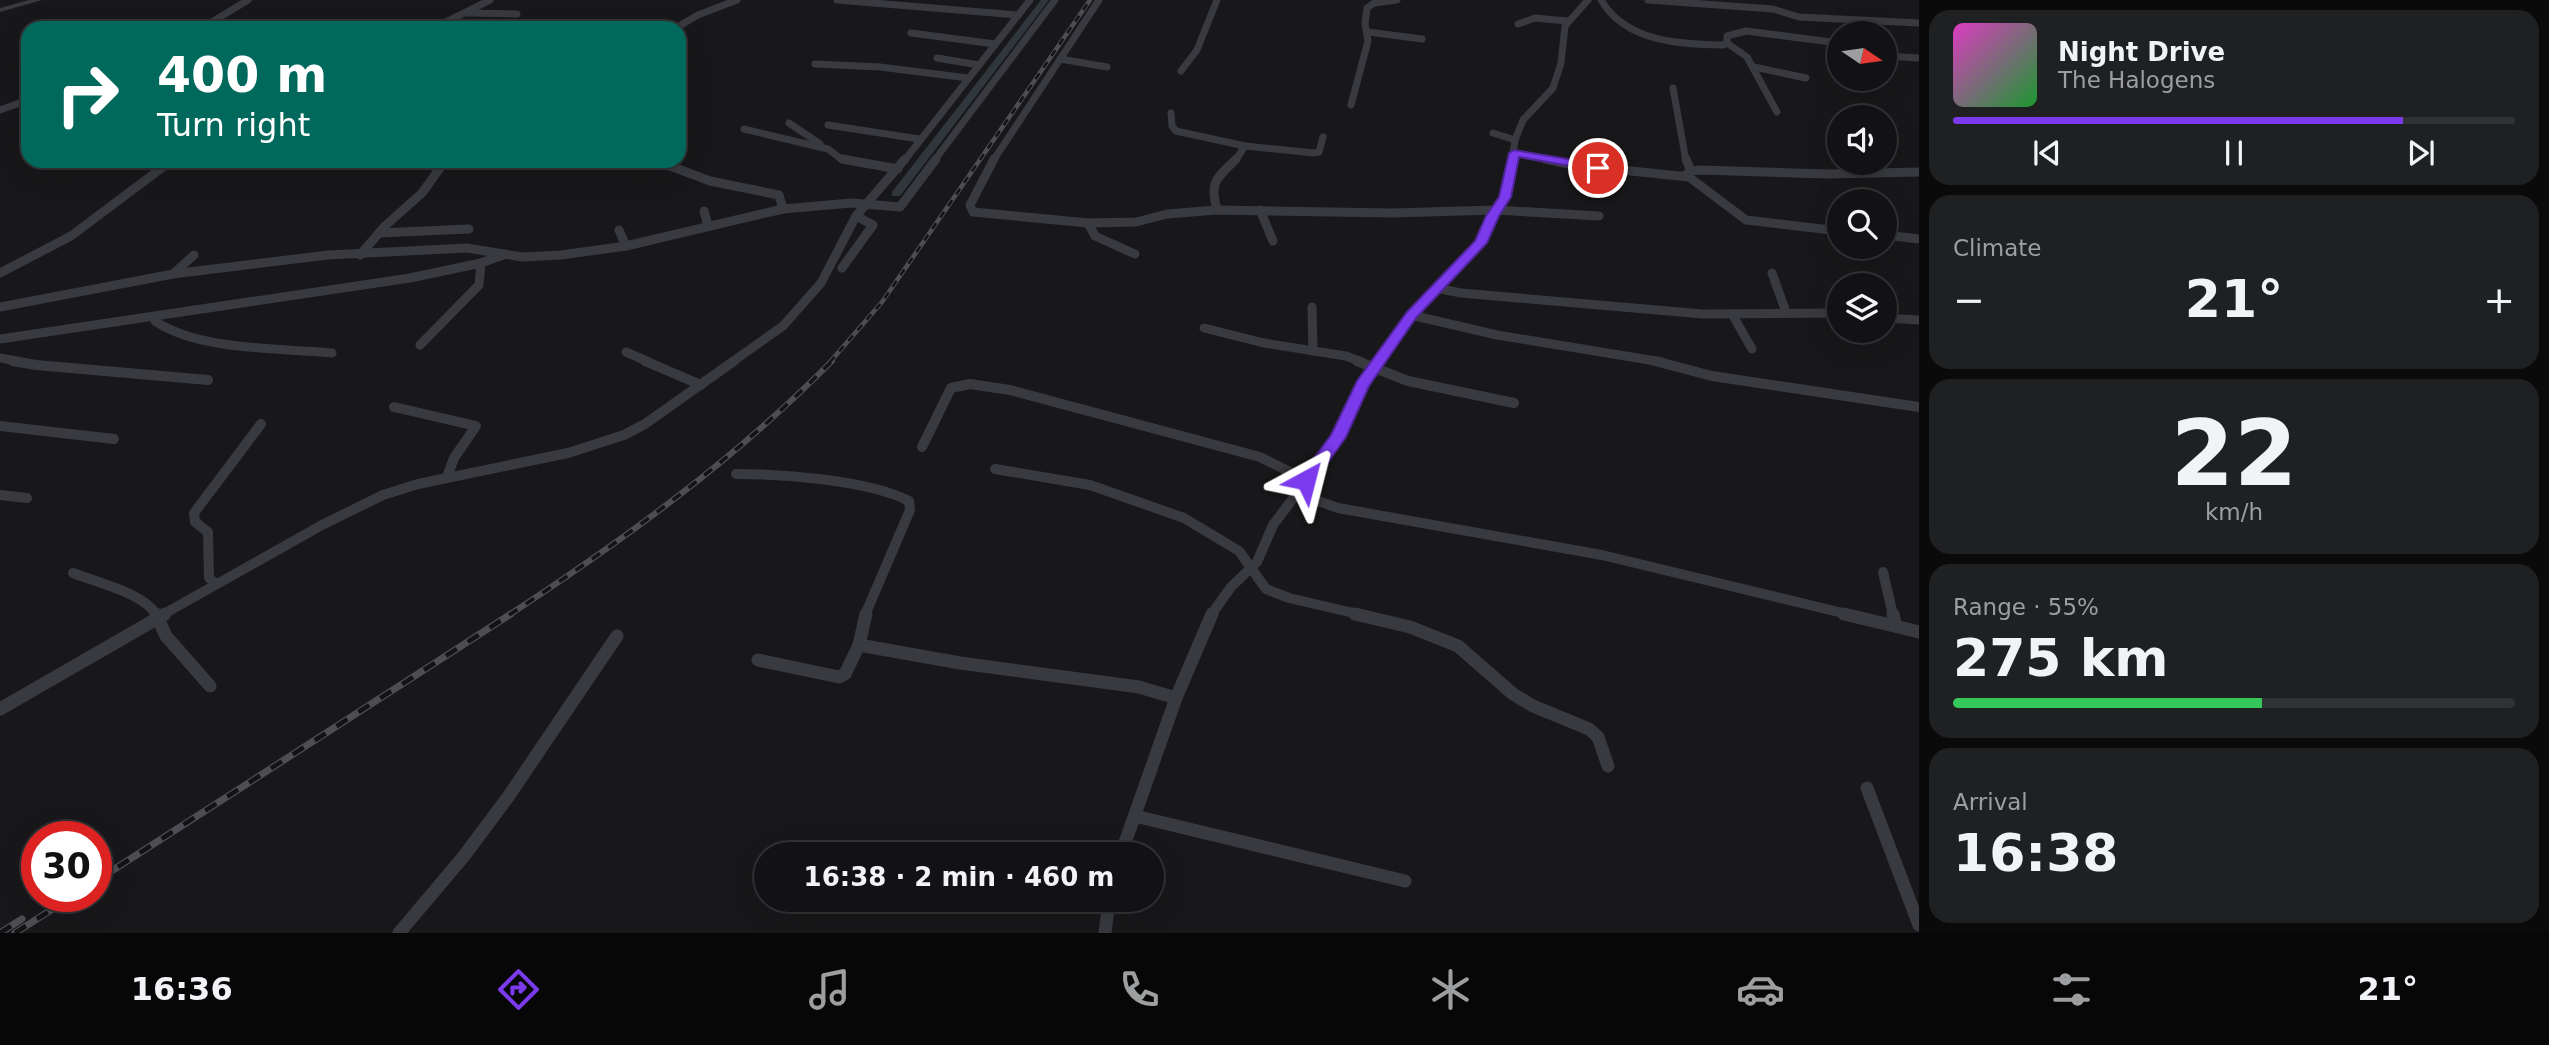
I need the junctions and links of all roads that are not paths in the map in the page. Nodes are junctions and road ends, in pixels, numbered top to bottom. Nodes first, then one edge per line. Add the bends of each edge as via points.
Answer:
1 (38, 0) edge
2 (248, 0) edge
3 (490, 0) edge
4 (737, 0) edge
5 (837, 0) edge
6 (1030, 0) edge
7 (1055, 0) edge
8 (1099, 0) edge
9 (1217, 0) edge
10 (1397, 0) edge
11 (1588, 0) edge
12 (1601, 0) edge
13 (1648, 0) edge
14 (0, 10) edge
15 (464, 13) junction
16 (517, 14) dead end
17 (1018, 15) junction
18 (438, 16) dead end
19 (457, 16) junction
20 (214, 21) edge
21 (447, 21) edge
22 (1567, 21) junction
23 (686, 22) edge
24 (1919, 23) edge
25 (1518, 24) dead end
26 (1368, 32) junction
27 (911, 33) dead end
28 (1422, 39) dead end
29 (1827, 41) edge
30 (1727, 43) junction
31 (995, 44) junction
32 (1897, 57) edge
33 (937, 58) dead end
34 (1919, 58) edge
35 (1060, 59) junction
36 (815, 64) dead end
37 (979, 65) junction
38 (1754, 67) junction
39 (1107, 68) dead end
40 (1181, 71) dead end
41 (968, 78) junction
42 (1806, 78) dead end
43 (1674, 88) dead end
44 (21, 102) edge
45 (1351, 105) dead end
46 (0, 110) edge
47 (1777, 112) dead end
48 (1171, 113) dead end
49 (789, 123) dead end
50 (828, 125) dead end
51 (744, 129) dead end
52 (1493, 133) dead end
53 (1323, 137) dead end
54 (919, 139) junction
55 (1515, 140) junction
56 (1245, 146) junction
57 (828, 149) junction
58 (1514, 153) junction
59 (162, 168) edge
60 (440, 168) edge
61 (676, 168) edge
62 (898, 169) junction
63 (1919, 172) edge
64 (1688, 173) junction
65 (868, 204) junction
66 (783, 209) junction
67 (1217, 210) junction
68 (1260, 210) junction
69 (1496, 210) junction
70 (704, 211) dead end
71 (856, 216) junction
72 (1599, 216) dead end
73 (1088, 223) junction
74 (708, 226) junction
75 (469, 229) dead end
76 (619, 230) dead end
77 (1827, 230) edge
78 (379, 233) junction
79 (1897, 236) edge
80 (1919, 239) edge
81 (1273, 241) dead end
82 (626, 246) junction
83 (506, 254) junction
84 (1135, 254) dead end
85 (194, 255) dead end
86 (360, 255) junction
87 (481, 263) junction
88 (842, 268) dead end
89 (1772, 272) dead end
90 (0, 273) edge
91 (173, 274) junction
92 (1436, 288) junction
93 (0, 306) edge
94 (1312, 307) dead end
95 (1786, 312) junction
96 (1827, 313) edge
97 (1732, 314) junction
98 (1411, 315) junction
99 (155, 317) junction
100 (1897, 319) edge
101 (1919, 320) edge
102 (1204, 328) dead end
103 (0, 339) edge
104 (420, 345) dead end
105 (1752, 349) dead end
106 (1313, 351) junction
107 (626, 352) dead end
108 (332, 353) dead end
109 (0, 358) edge
110 (1374, 366) junction
111 (208, 380) dead end
112 (701, 385) junction
113 (1514, 403) dead end
114 (394, 407) dead end
115 (1919, 407) edge
116 (261, 424) dead end
117 (0, 426) edge
118 (114, 439) dead end
119 (922, 447) dead end
120 (995, 469) dead end
121 (736, 474) dead end
122 (447, 477) junction
123 (1306, 480) junction
124 (1295, 493) junction
125 (0, 495) edge
126 (27, 498) dead end
127 (1252, 567) junction
128 (1883, 572) dead end
129 (73, 573) dead end
130 (216, 584) junction
131 (159, 617) junction
132 (1896, 626) junction
133 (1919, 632) edge
134 (617, 636) dead end
135 (859, 645) junction
136 (758, 660) dead end
137 (211, 686) dead end
138 (1176, 698) junction
139 (1, 707) edge
140 (1608, 766) dead end
141 (1867, 788) dead end
142 (1135, 816) junction
143 (1125, 842) edge
144 (1405, 881) dead end
145 (1104, 912) edge
146 (1919, 925) edge
147 (399, 933) edge
148 (1105, 933) edge

1 - 14 street
2 - 20 street
3 - 15 street
4 - 23 street
5 - 17 street
6 - 17 street
7 - 65 street via 903,205
8 - 35 street
9 - 40 street via 1197,50
10 - 26 street via 1367,8
11 - 22 street
12 - 30 street via 1614,19 1633,30 1705,44
13 - 24 street via 1773,9 1803,17
15 - 16 street
15 - 19 street
17 - 31 street
18 - 19 street
19 - 21 street
22 - 25 street via 1522,19
22 - 55 street via 1558,77 1523,120
26 - 28 street
26 - 45 street
27 - 31 street
29 - 30 street via 1746,31 1731,33
30 - 38 street via 1742,51
31 - 37 street
32 - 34 street
33 - 37 street
35 - 39 street
35 - 73 street via 983,176 970,209 978,214
36 - 41 street
37 - 41 street
38 - 42 street
38 - 47 street
41 - 54 street
43 - 64 street
44 - 46 street
48 - 56 street via 1171,127 1176,131
49 - 57 street
50 - 54 street
51 - 57 street
52 - 55 street
53 - 56 street via 1319,152 1314,153
54 - 62 street
55 - 58 street
56 - 67 street via 1212,184
57 - 62 street via 841,159
58 - 64 street via 1573,165
58 - 69 street via 1507,192
59 - 90 street via 71,236
60 - 78 street via 422,193
61 - 66 street via 710,181 779,195
62 - 65 street
63 - 64 street
64 - 77 street via 1746,220
65 - 66 street
65 - 71 street
66 - 74 street
67 - 68 street
67 - 73 street via 1136,222
68 - 69 street
68 - 81 street
69 - 72 street
69 - 92 street via 1476,249
70 - 74 street
71 - 88 street via 873,225
71 - 112 street via 821,283 800,310
73 - 84 street via 1095,236
74 - 82 street
75 - 78 street
76 - 82 street
78 - 86 street
79 - 80 street
82 - 83 street via 533,257
83 - 86 street via 467,248
83 - 87 street
85 - 91 street
86 - 91 street
87 - 99 street
87 - 104 street via 479,285
89 - 95 street
91 - 93 street
92 - 97 street via 1474,295
92 - 98 street
94 - 106 street
95 - 96 street
95 - 97 street
97 - 105 street
98 - 110 street
98 - 115 street via 1497,335 1646,358 1712,376
99 - 103 street
99 - 108 street via 164,329 192,336
100 - 101 street
102 - 106 street
106 - 110 street
107 - 112 street
109 - 111 street
110 - 113 street via 1408,381
110 - 123 street via 1338,437
112 - 122 street via 645,425 603,443
114 - 122 street via 476,426 454,457
116 - 130 street via 194,513 195,522 208,533 209,578
117 - 118 street
119 - 123 street via 951,388 970,384 1010,390 1260,457
120 - 127 street via 1090,485 1140,501 1203,528 1239,551
121 - 135 street via 833,481 909,501 910,510 862,622
122 - 130 street via 383,495
123 - 124 street
124 - 127 street
124 - 132 street via 1338,508 1602,555
125 - 126 street
127 - 138 street via 1211,615
127 - 140 street via 1266,589 1289,598 1410,627 1458,646 1513,694 1598,737
128 - 132 street
129 - 131 street via 131,595 152,606
130 - 131 street
131 - 137 street via 166,636
131 - 139 street
132 - 133 street
134 - 147 street via 508,797
135 - 136 street via 839,677
135 - 138 street via 1139,687
138 - 142 street
141 - 146 street
142 - 143 street
142 - 144 street
145 - 148 street

